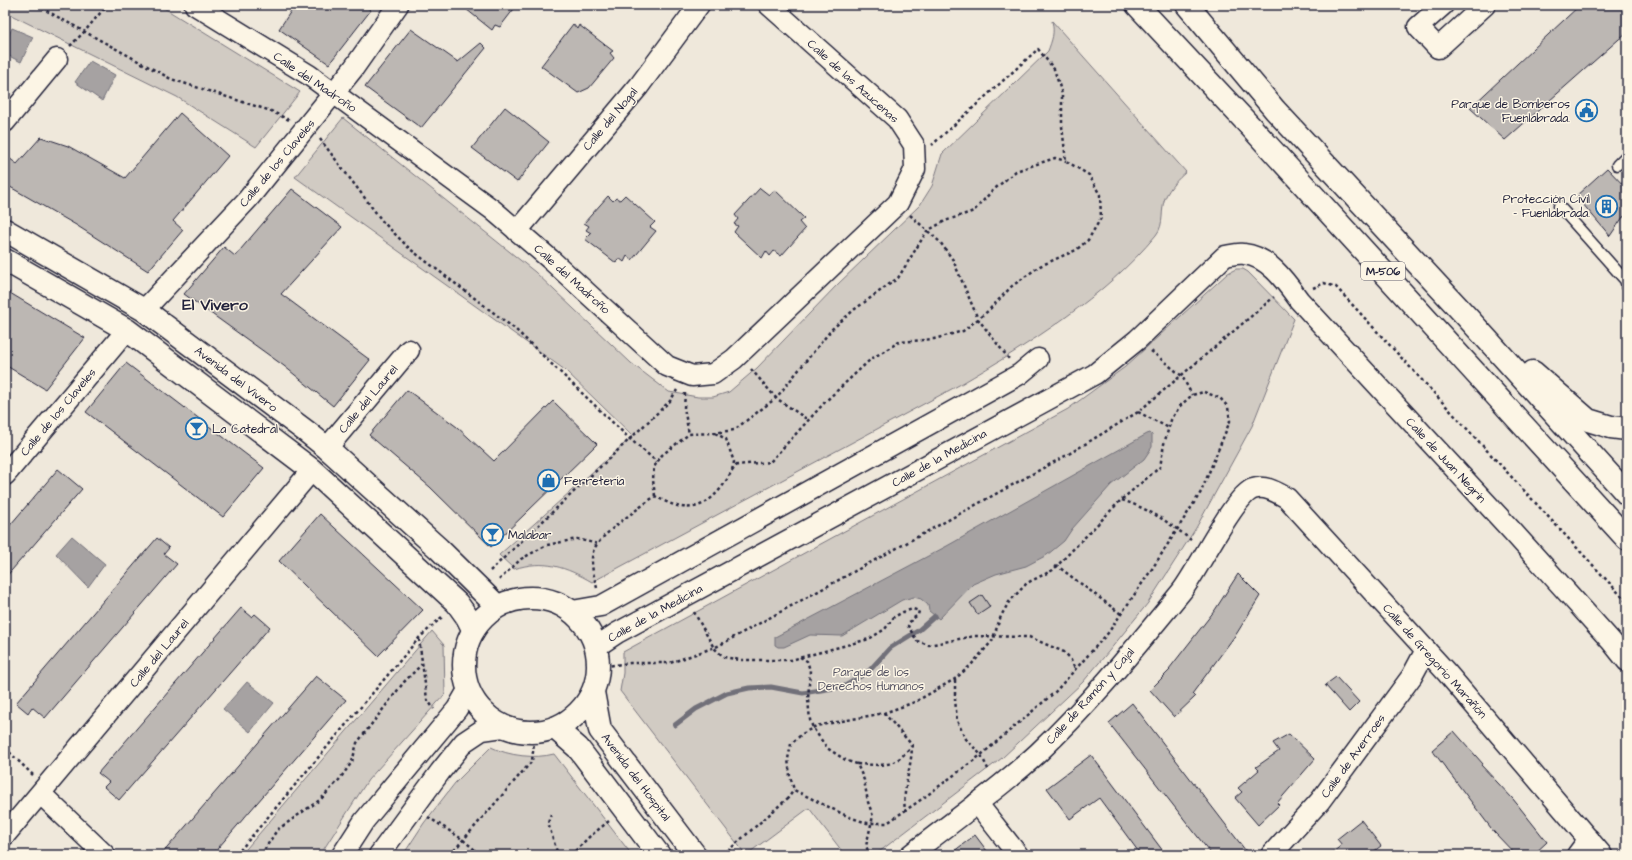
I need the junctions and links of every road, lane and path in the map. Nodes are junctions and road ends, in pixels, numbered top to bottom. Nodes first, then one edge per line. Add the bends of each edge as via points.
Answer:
1 (36, 5) edge
2 (107, 5) edge
3 (195, 5) edge
4 (398, 5) edge
5 (699, 5) edge
6 (768, 5) edge
7 (1137, 5) edge
8 (1187, 5) edge
9 (1443, 5) edge
10 (1485, 5) edge
11 (85, 31) junction
12 (57, 59) joint
13 (333, 93) junction
14 (5, 122) edge
15 (306, 128) junction
16 (1627, 155) edge
17 (1066, 161) junction
18 (915, 165) junction
19 (1617, 165) dead end
20 (898, 203) junction
21 (1559, 206) dead end
22 (5, 230) edge
23 (517, 230) junction
24 (927, 231) junction
25 (5, 260) edge
26 (1264, 260) joint
27 (1626, 282) edge
28 (1294, 292) junction
29 (144, 310) junction
30 (1466, 316) junction
31 (978, 319) junction
32 (126, 330) junction
33 (1138, 340) junction
34 (409, 350) dead end
35 (738, 355) junction
36 (1038, 359) dead end
37 (1020, 374) junction
38 (1182, 376) junction
39 (1192, 395) junction
40 (776, 398) junction
41 (1138, 412) junction
42 (808, 420) junction
43 (1169, 428) junction
44 (1627, 429) edge
45 (714, 433) junction
46 (328, 448) junction
47 (657, 462) junction
48 (312, 470) junction
49 (732, 470) junction
50 (5, 475) edge
51 (1252, 490) joint
52 (1627, 494) edge
53 (655, 496) junction
54 (1121, 500) junction
55 (1177, 529) junction
56 (1627, 539) edge
57 (598, 544) junction
58 (1207, 551) junction
59 (1056, 565) junction
60 (685, 596) junction
61 (491, 600) junction
62 (1627, 602) edge
63 (601, 606) junction
64 (572, 611) junction
65 (1121, 614) junction
66 (473, 629) junction
67 (994, 636) junction
68 (419, 638) dead end
69 (714, 648) junction
70 (1426, 650) junction
71 (597, 657) junction
72 (800, 657) junction
73 (1627, 661) edge
74 (422, 664) junction
75 (1075, 669) junction
76 (955, 679) junction
77 (468, 690) junction
78 (593, 692) junction
79 (884, 713) junction
80 (445, 724) junction
81 (503, 727) junction
82 (813, 728) junction
83 (545, 730) junction
84 (912, 745) junction
85 (5, 748) edge
86 (982, 755) junction
87 (857, 764) junction
88 (997, 789) junction
89 (794, 790) junction
90 (43, 791) junction
91 (977, 804) junction
92 (413, 808) junction
93 (905, 811) junction
94 (551, 814) dead end
95 (628, 814) junction
96 (870, 823) junction
97 (5, 835) edge
98 (462, 839) junction
99 (1588, 839) junction
100 (105, 855) edge
101 (260, 855) edge
102 (342, 855) edge
103 (379, 855) edge
104 (450, 855) edge
105 (481, 855) edge
106 (558, 855) edge
107 (571, 855) edge
108 (659, 855) edge
109 (694, 855) edge
110 (723, 855) edge
111 (870, 855) edge
112 (910, 855) edge
113 (1018, 855) edge
114 (1271, 855) edge
115 (1577, 855) edge
116 (1602, 855) edge

1 - 11 path
2 - 11 path
3 - 13 street, Calle del Madroño via 309,75
4 - 13 street, Calle de los Claveles
5 - 23 street, Calle del Nogal via 639,86
6 - 18 street, Calle de las Azucenas via 897,119 914,145
7 - 56 main road, M-506
8 - 30 main road, M-506 via 1275,110
9 - 10 street via 1418,27 1438,48
11 - 12 path
11 - 15 path via 171,79 271,111
12 - 14 street
13 - 15 street, Calle de los Claveles
13 - 23 street, Calle del Madroño
15 - 29 street, Calle de los Claveles via 248,199
15 - 47 path via 318,136 383,222 410,249 515,329
16 - 19 lane
17 - 18 path via 1062,94 1054,69 1038,49
17 - 24 path via 1055,158 1016,171 991,192 974,211 945,221
17 - 31 path via 1089,175 1100,195 1101,218 1088,240 1076,250 1040,266 1017,282
18 - 20 street, Calle del Madroño
20 - 24 path
20 - 35 street, Calle del Madroño
21 - 27 lane
22 - 29 main road, Avenida del Vivero
23 - 35 street, Calle del Madroño via 667,366 692,376 713,374
24 - 31 path via 940,242 953,260
24 - 40 path via 898,278 832,329
25 - 32 main road
26 - 28 street, Calle de Juan Negrín
26 - 33 street, Calle de la Medicina via 1245,254 1225,256
28 - 38 path
28 - 62 path via 1324,284 1336,287
28 - 73 street, Calle de Juan Negrín
29 - 46 main road, Avenida del Vivero
30 - 44 main road via 1588,420
30 - 52 main road, M-506
31 - 37 path
31 - 42 path via 962,331 934,339 899,342 876,355
32 - 48 main road
32 - 50 street, Calle de los Claveles
33 - 38 path
33 - 60 street, Calle de la Medicina via 1094,374
34 - 46 street, Calle del Laurel
35 - 40 path
36 - 37 street
37 - 63 street
38 - 39 path
38 - 41 path
39 - 43 path via 1180,406
39 - 55 path via 1204,392 1220,398 1228,407 1230,421 1201,492
40 - 42 path
40 - 45 path via 734,430
41 - 43 path
41 - 69 path via 1067,455
42 - 49 path via 770,462 737,465
43 - 54 path via 1160,467
45 - 47 path via 689,434
45 - 49 path via 726,439 734,462
46 - 61 main road, Avenida del Vivero
47 - 53 path via 653,480
48 - 66 main road via 457,603
48 - 90 street, Calle del Laurel
49 - 53 path via 721,488 708,501 692,507 678,507
51 - 58 street, Calle de Ramón y Cajal via 1238,501
51 - 70 street, Calle de Gregorio Marañón via 1268,488 1287,498
53 - 57 path via 602,537
54 - 55 path via 1144,508
54 - 59 path
55 - 58 path
55 - 65 path
57 - 61 path via 577,539 547,545 521,559
57 - 63 path via 593,550 592,569
58 - 88 street, Calle de Ramón y Cajal via 1182,590 1096,693
59 - 65 path
59 - 67 path via 1053,570 1027,583 1009,602
60 - 69 path
60 - 71 street, Calle de la Medicina via 617,632
61 - 64 main road via 506,602 532,597 558,603
61 - 66 main road via 484,616
63 - 64 street
64 - 71 main road via 591,634
65 - 75 path via 1108,633
66 - 77 main road via 468,638 463,664
67 - 72 path via 974,636 929,645 917,641 908,626 918,615 919,611 913,609 894,617 885,629 869,639
67 - 75 path via 1029,637 1064,652
67 - 76 path
68 - 74 path
69 - 71 path via 670,663 630,663
69 - 72 path via 724,657 740,660 791,660
70 - 99 street, Calle de Gregorio Marañón
70 - 114 street, Calle de Averroes via 1412,676 1320,801
71 - 78 main road
72 - 82 path via 807,661 810,670 808,700
74 - 80 path via 427,699
74 - 101 path via 404,682 357,743 352,762 339,780 321,799 277,830
75 - 86 path via 1055,692
76 - 79 path via 915,702
76 - 86 path via 957,721 966,739
77 - 80 street
77 - 81 main road via 482,712
78 - 83 main road via 577,714
78 - 109 main road, Avenida del Hospital via 600,730
79 - 82 path
79 - 84 path
80 - 102 street via 364,821
81 - 83 main road via 529,732
81 - 92 street via 482,730 464,742
82 - 87 path via 827,748 847,761
82 - 89 path via 791,744 788,759
83 - 95 main road via 578,748
83 - 98 path via 532,761
84 - 87 path via 903,758 890,764
84 - 93 path via 904,801
85 - 90 path
86 - 88 path
86 - 93 path
87 - 96 path via 873,816
88 - 91 street, Calle de Ramón y Cajal
89 - 96 path via 849,817
89 - 110 path
90 - 97 street, Calle del Laurel
90 - 100 street
91 - 112 street, Calle de Ramón y Cajal
91 - 113 street
92 - 98 path
92 - 103 street
93 - 96 path via 886,823
94 - 106 path via 548,823
95 - 107 path via 607,822
95 - 108 main road
96 - 111 path via 866,846
98 - 104 path
98 - 105 path
99 - 115 street
99 - 116 street, Calle de Gregorio Marañón

